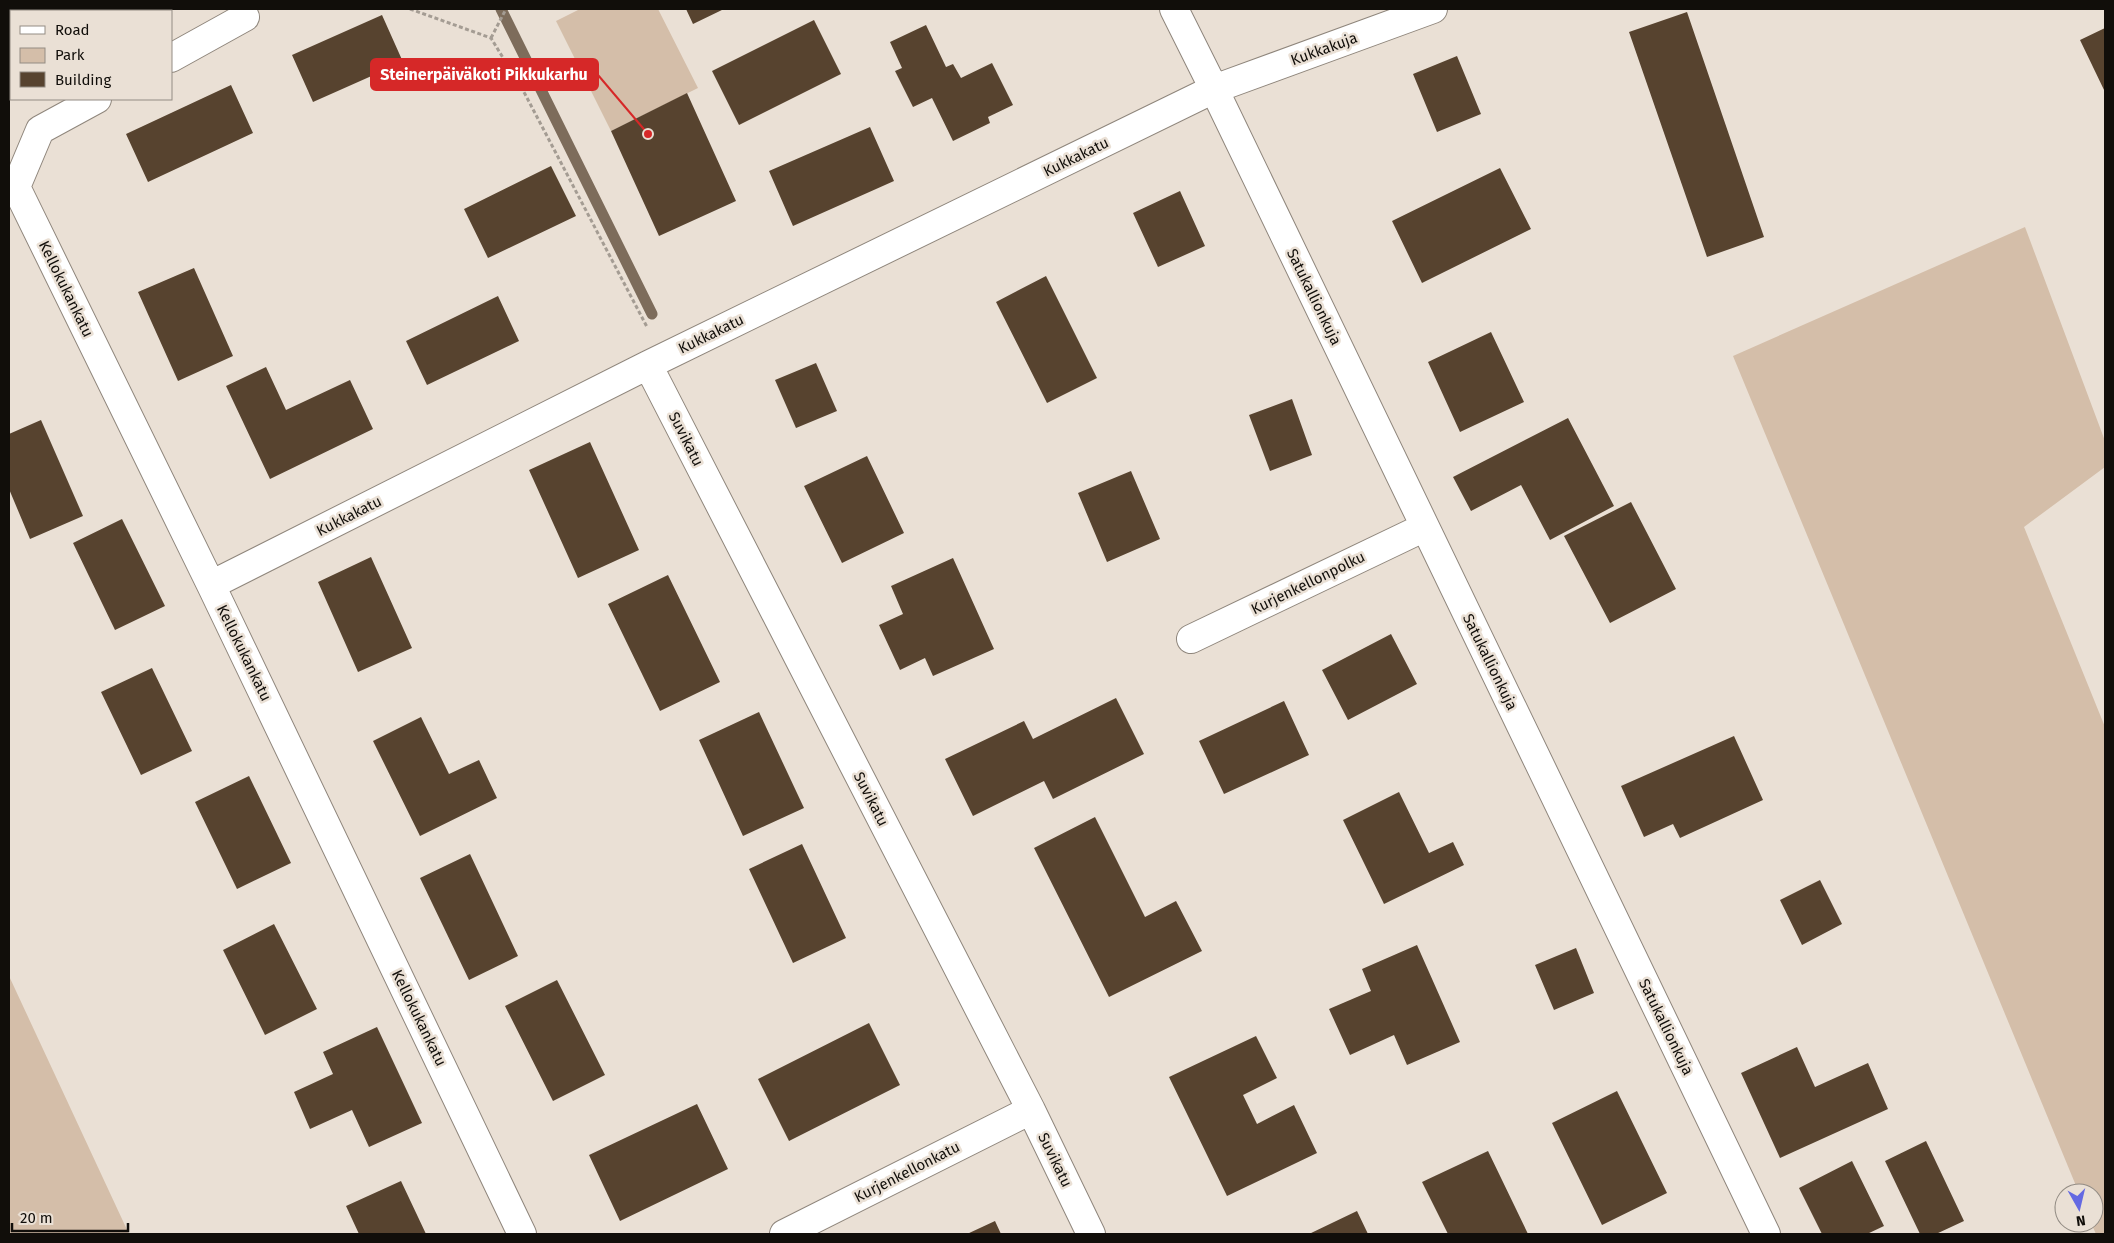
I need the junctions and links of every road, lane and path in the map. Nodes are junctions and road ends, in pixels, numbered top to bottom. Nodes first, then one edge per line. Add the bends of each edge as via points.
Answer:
1 (410, 9) edge
2 (506, 9) edge
3 (1174, 9) edge
4 (1433, 9) edge
5 (245, 18) dead end
6 (491, 38) junction
7 (172, 57) edge
8 (1214, 89) junction
9 (95, 100) edge
10 (656, 361) junction
11 (1425, 527) junction
12 (212, 585) junction
13 (1191, 639) dead end
14 (1030, 1110) junction
15 (522, 1234) edge
16 (784, 1234) edge
17 (1091, 1234) edge
18 (1766, 1234) edge

1 - 6 path
2 - 6 path
3 - 8 street, Satukallionkuja
4 - 8 street, Kukkakuja
5 - 7 street
6 - 10 path via 525,94
8 - 10 street, Kukkakatu
8 - 11 street, Satukallionkuja
9 - 12 street, Kellokukankatu via 40,130 16,187
10 - 12 street, Kukkakatu
10 - 14 street, Suvikatu
11 - 13 street, Kurjenkellonpolku
11 - 18 street, Satukallionkuja
12 - 15 street, Kellokukankatu
14 - 16 street, Kurjenkellonkatu
14 - 17 street, Suvikatu

